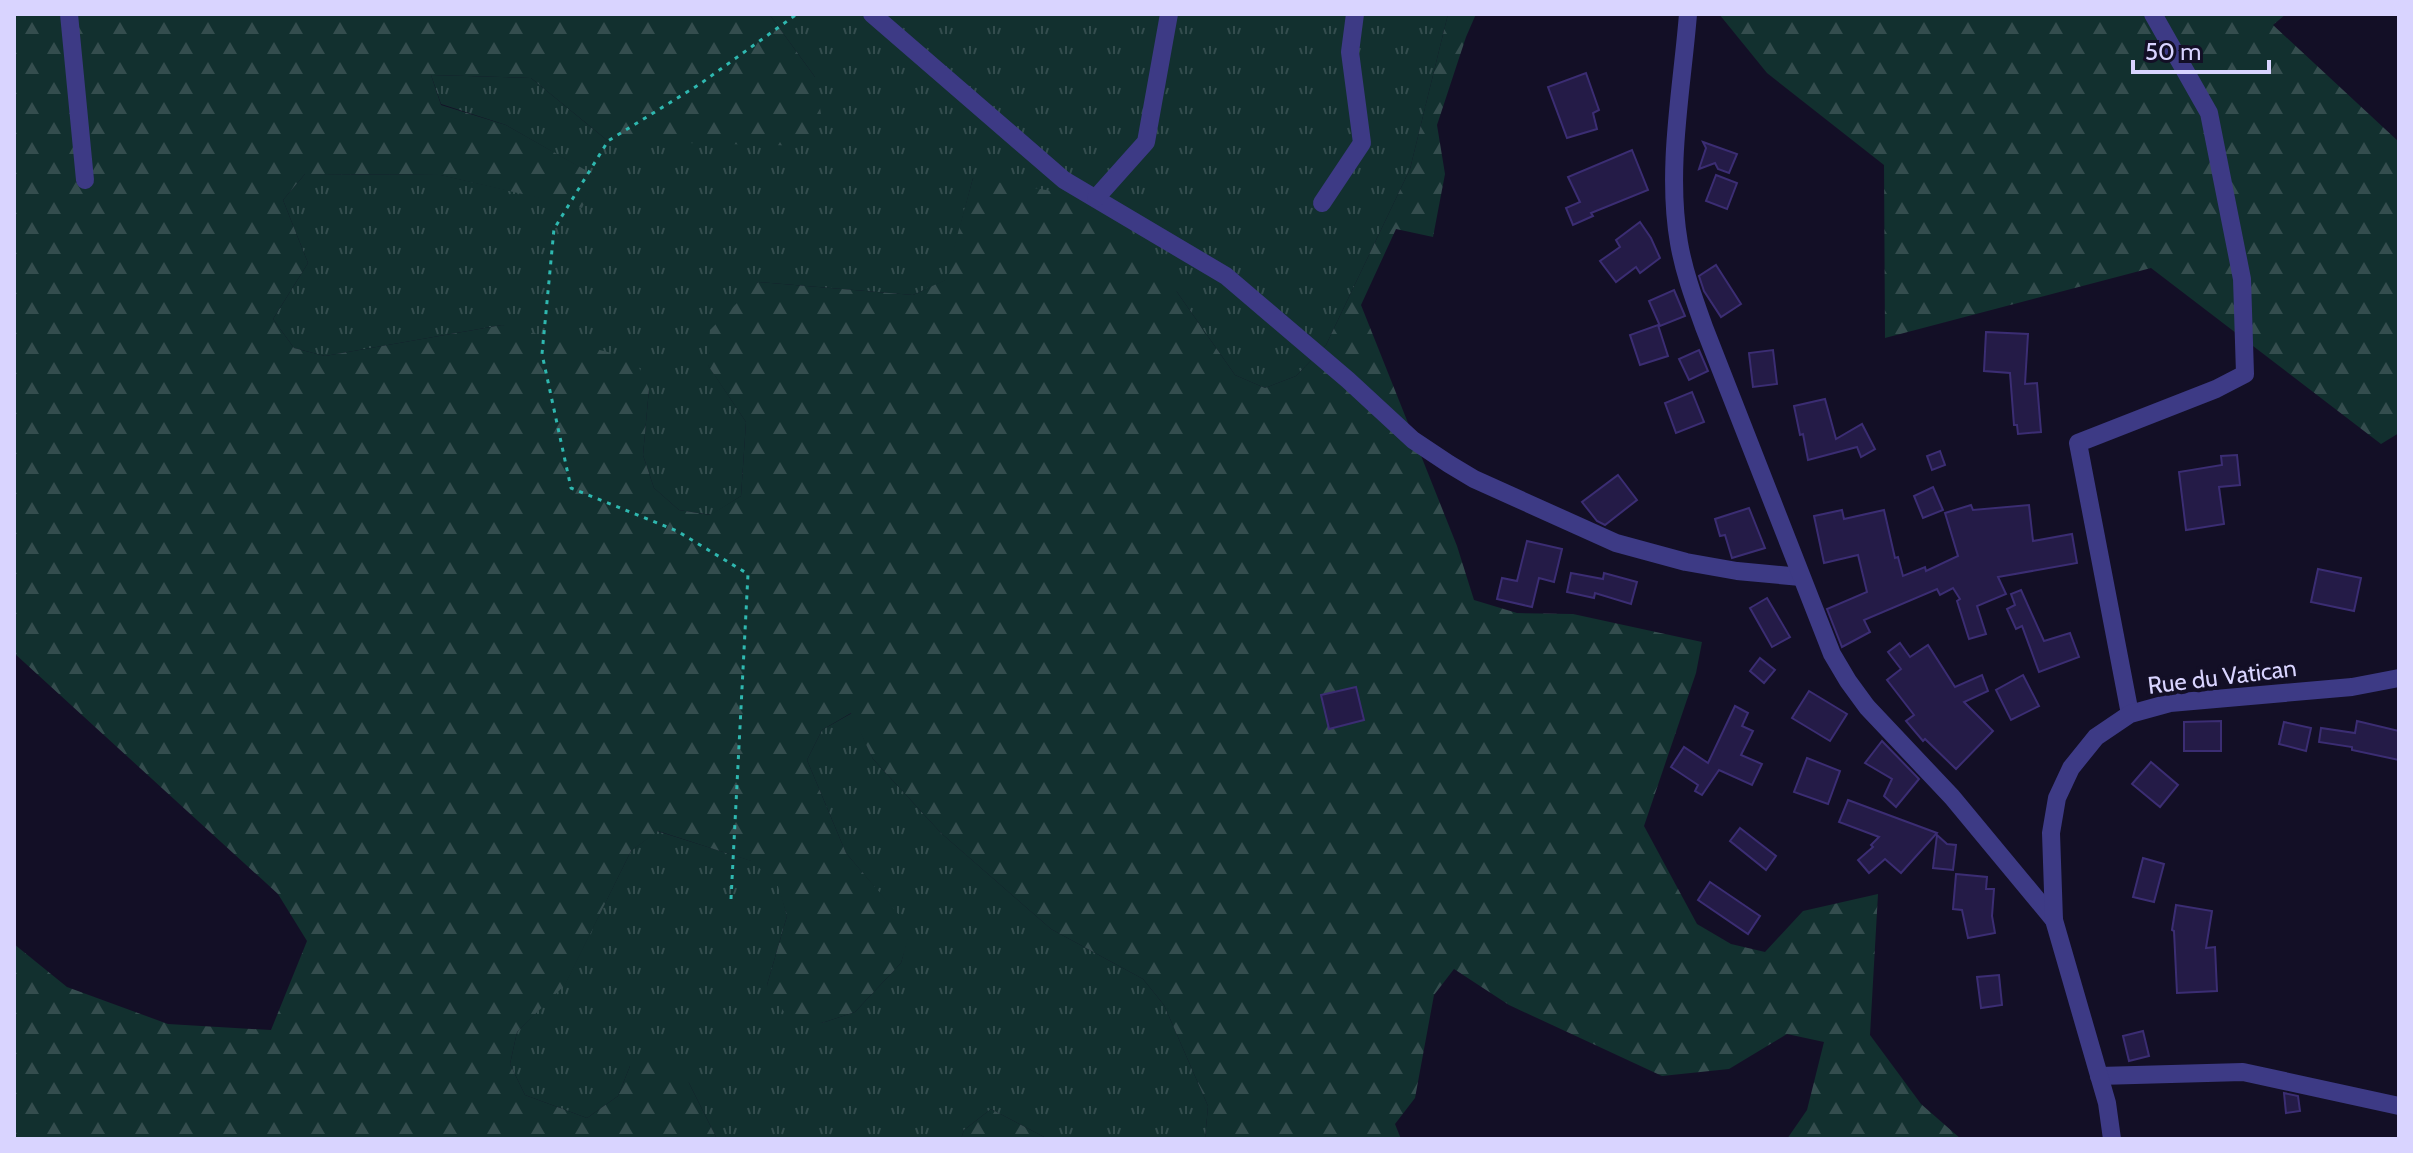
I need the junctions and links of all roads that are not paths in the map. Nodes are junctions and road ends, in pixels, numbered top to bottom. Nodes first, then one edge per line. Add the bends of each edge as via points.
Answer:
1 (69, 14) edge
2 (872, 14) edge
3 (1169, 14) edge
4 (1355, 14) edge
5 (1688, 14) edge
6 (2153, 14) edge
7 (85, 180) dead end
8 (1096, 198) junction
9 (1322, 203) dead end
10 (1801, 577) junction
11 (2399, 678) edge
12 (2130, 714) junction
13 (2054, 920) junction
14 (2099, 1076) junction
15 (2399, 1106) edge
16 (2112, 1139) edge

1 - 7 street
2 - 8 street via 1042,162
3 - 8 street via 1146,142
4 - 9 street via 1350,52 1362,143
5 - 10 street via 1676,146 1679,241 1704,327
6 - 12 street via 2209,113 2242,279 2245,374 2078,443
8 - 10 street via 1226,276 1413,440 1474,479 1616,543 1686,562
10 - 13 street via 1832,654 1854,690
11 - 12 street, Rue du Vatican via 2170,703
12 - 13 street, Rue du Vatican via 2096,737 2071,768 2057,798 2051,833
13 - 14 street, Rue du Vatican
14 - 15 street via 2243,1072
14 - 16 street, Rue du Vatican

